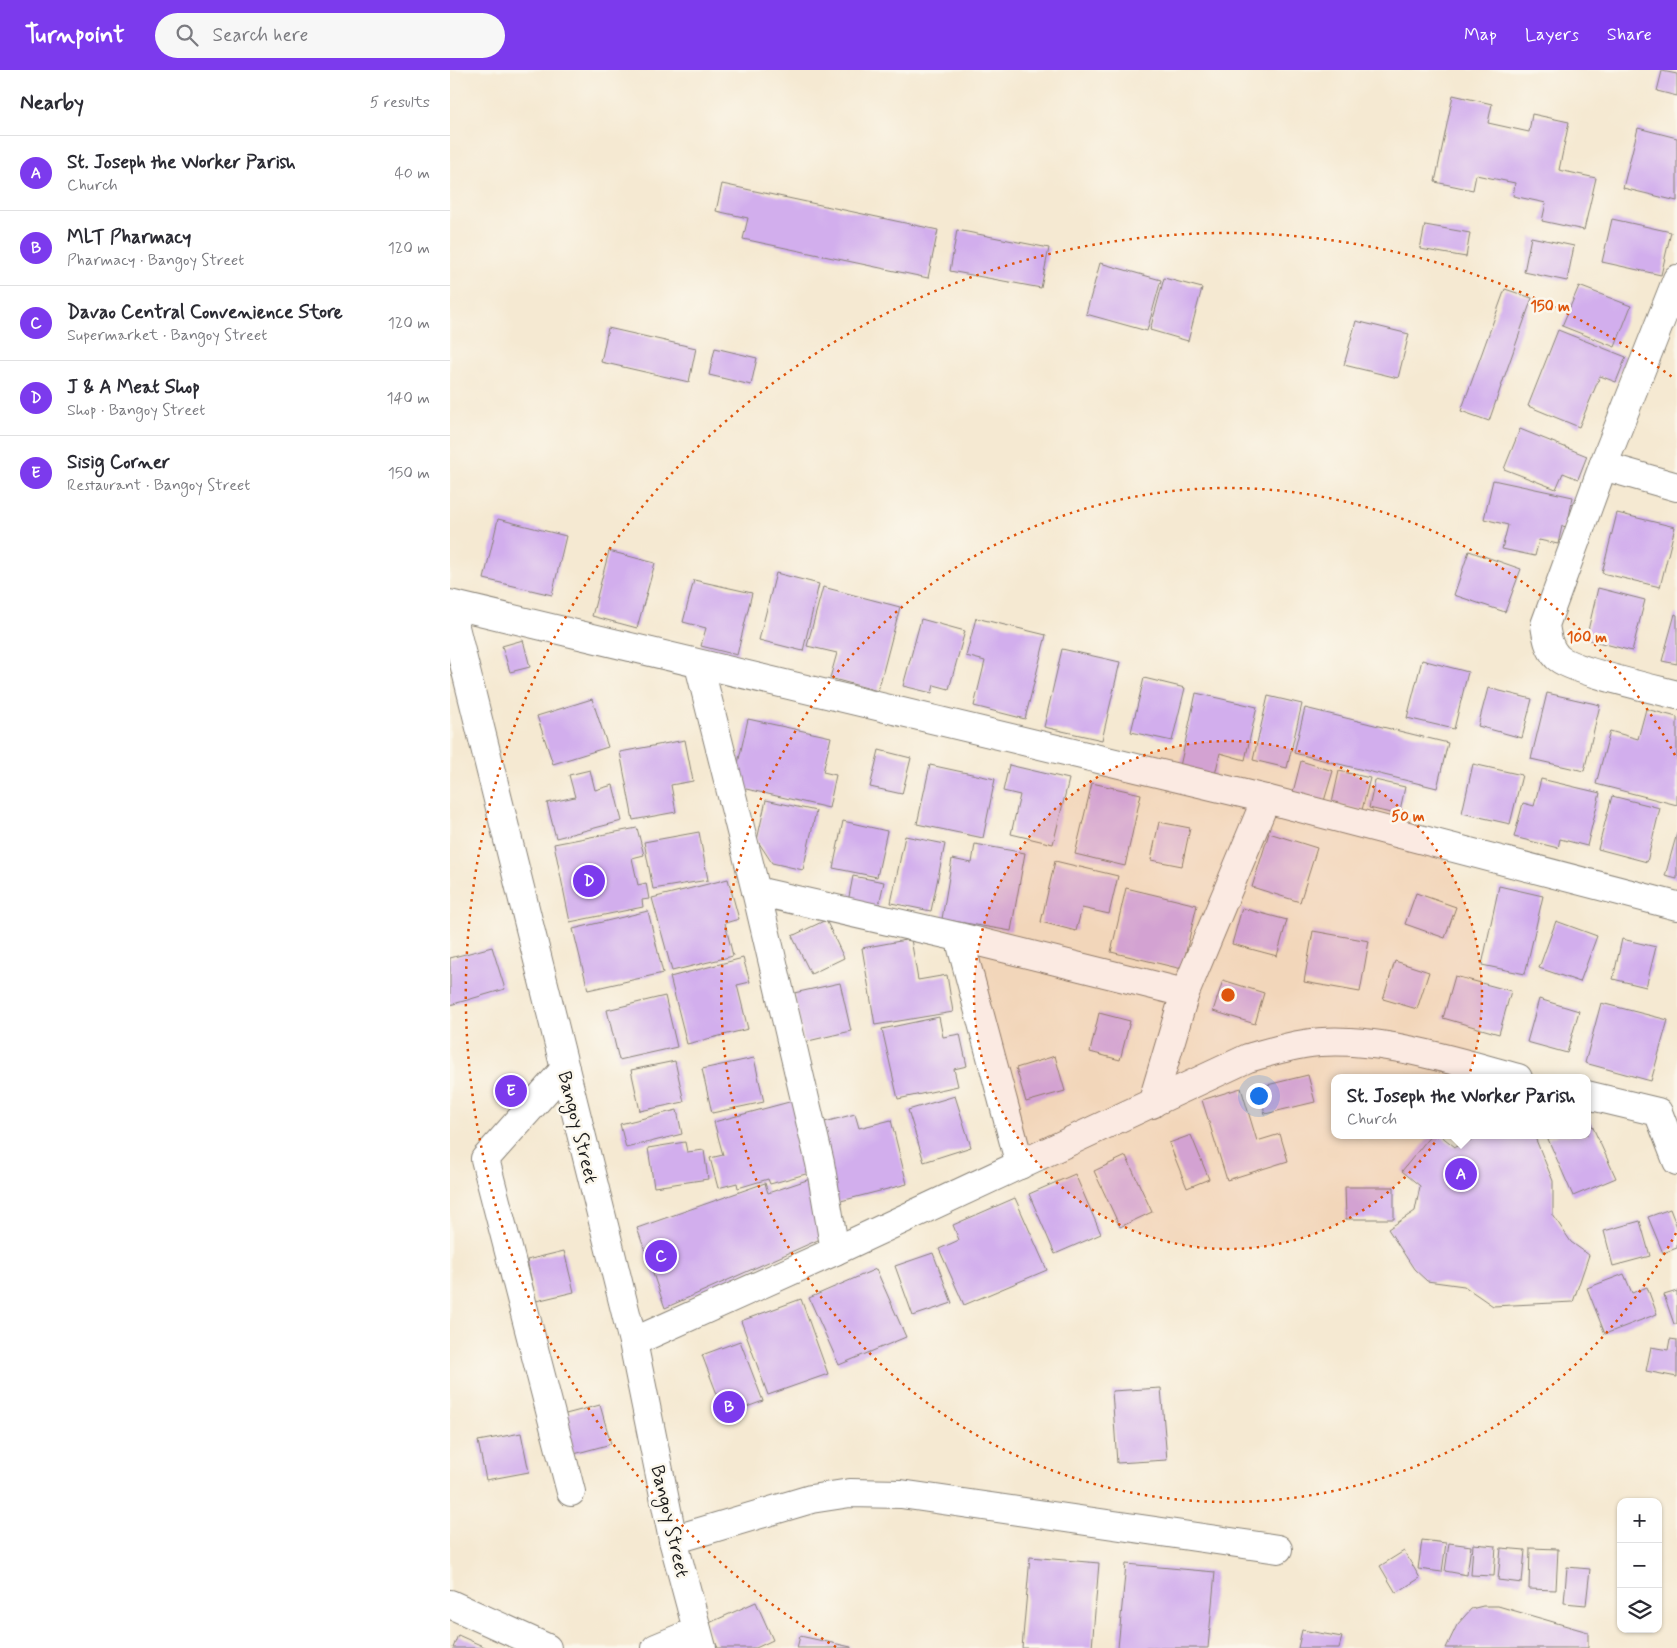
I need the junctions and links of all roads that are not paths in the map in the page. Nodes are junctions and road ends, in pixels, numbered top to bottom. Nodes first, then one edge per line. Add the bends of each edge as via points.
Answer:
1 (1677, 279) edge
2 (1602, 466) junction
3 (1677, 487) edge
4 (450, 606) edge
5 (456, 655) edge
6 (700, 665) junction
7 (1677, 696) edge
8 (1266, 800) junction
9 (756, 891) junction
10 (1677, 906) edge
11 (960, 937) junction
12 (1185, 993) junction
13 (565, 1069) junction
14 (1503, 1074) edge
15 (1591, 1096) edge
16 (1152, 1104) junction
17 (1667, 1115) edge
18 (1677, 1161) edge
19 (1020, 1165) junction
20 (835, 1251) junction
21 (633, 1342) junction
22 (571, 1492) dead end
23 (673, 1540) junction
24 (1278, 1549) dead end
25 (450, 1604) edge
26 (700, 1640) edge
27 (547, 1648) edge
28 (656, 1648) edge

1 - 2 street
2 - 3 street
2 - 7 street via 1544,625 1548,645 1558,658 1575,667
4 - 5 street, Bangoy Street
4 - 6 street
5 - 13 street, Bangoy Street
6 - 8 street
6 - 9 street
8 - 10 street
8 - 12 street
9 - 11 street
9 - 20 street via 820,1164
11 - 12 street
11 - 19 street
12 - 16 street
13 - 21 street, Bangoy Street
13 - 22 street via 484,1159
14 - 16 street via 1436,1056 1358,1042 1304,1043 1248,1058
15 - 17 street
16 - 19 street
17 - 18 street
19 - 20 street
20 - 21 street
21 - 23 street, Bangoy Street
23 - 24 street via 811,1499 858,1493 927,1497
23 - 26 street, Bangoy Street
25 - 27 street
26 - 28 street

